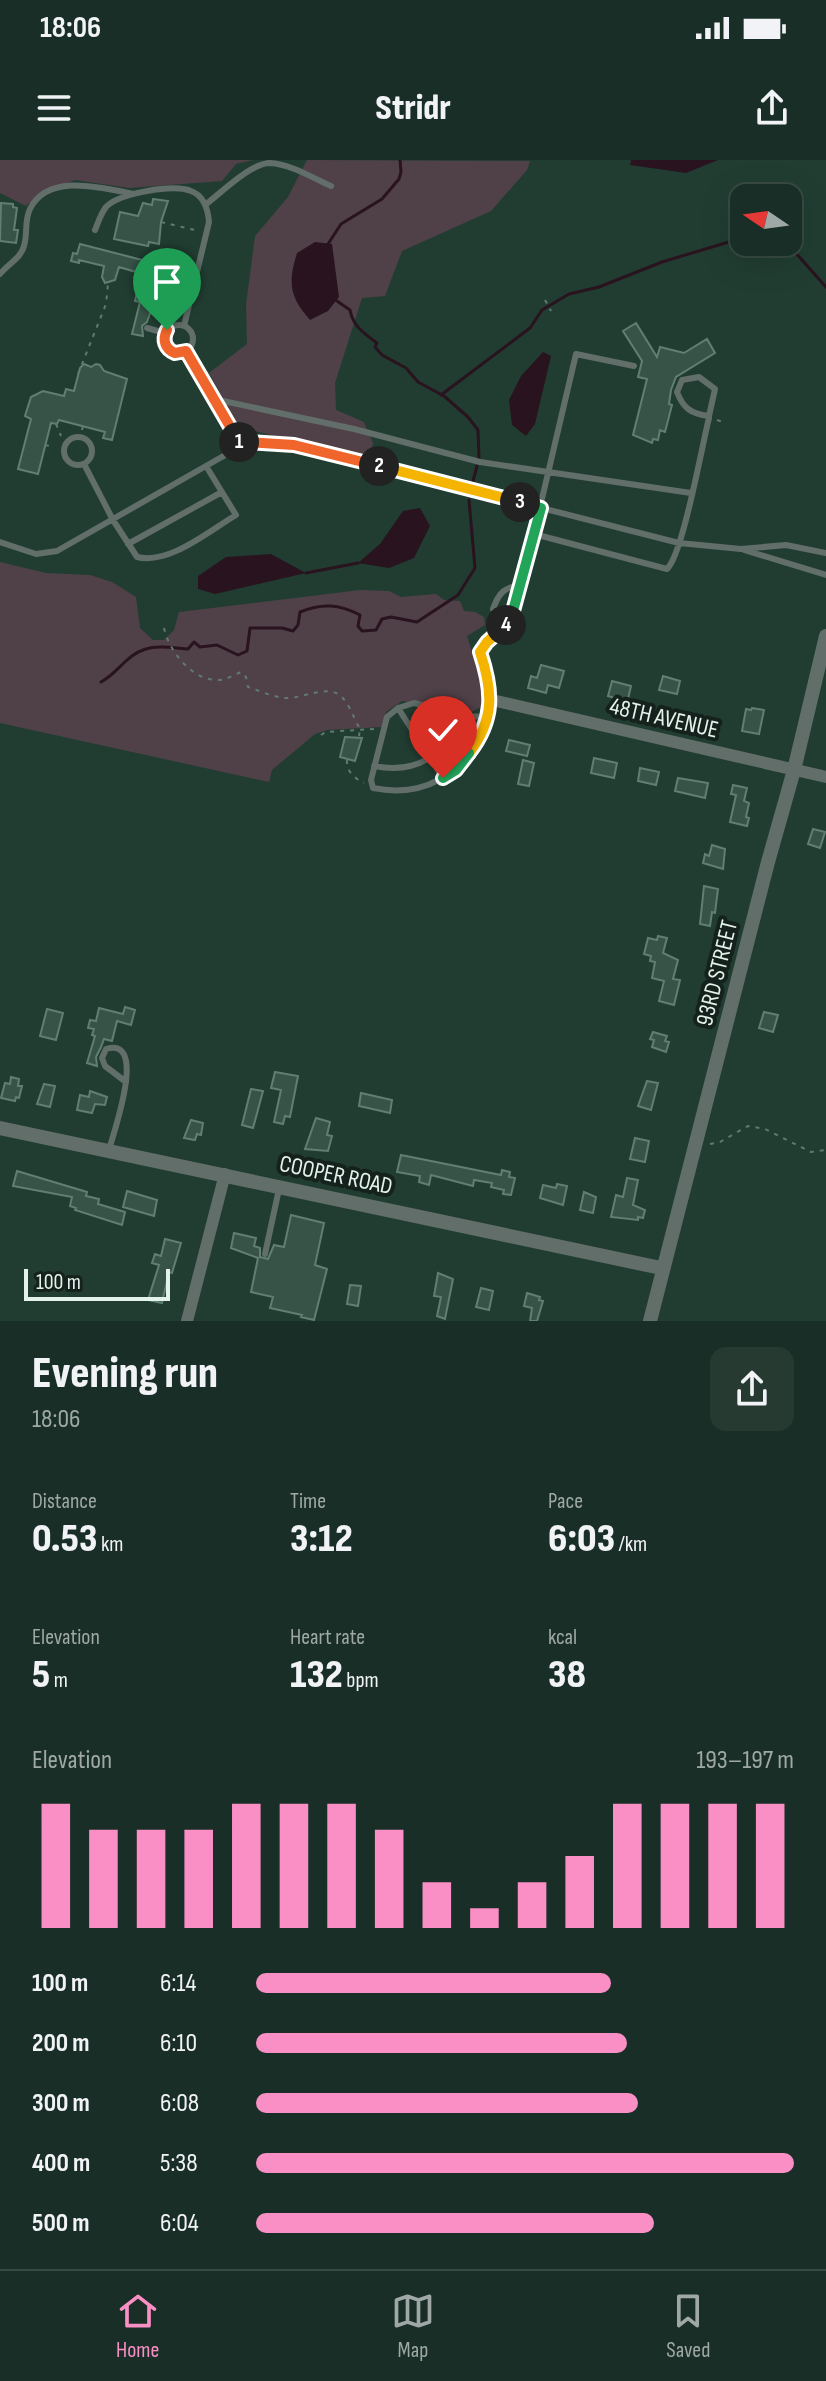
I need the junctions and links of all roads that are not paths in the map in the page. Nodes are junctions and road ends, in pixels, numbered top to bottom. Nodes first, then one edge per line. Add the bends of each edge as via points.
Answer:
1 (331, 186) dead end
2 (134, 194) junction
3 (205, 205) junction
4 (95, 230) dead end
5 (0, 274) edge
6 (184, 326) junction
7 (147, 328) dead end
8 (165, 333) junction
9 (186, 351) junction
10 (634, 366) dead end
11 (214, 399) junction
12 (709, 416) junction
13 (241, 446) junction
14 (84, 464) junction
15 (206, 466) junction
16 (547, 471) junction
17 (222, 492) junction
18 (691, 493) junction
19 (541, 508) junction
20 (113, 520) junction
21 (534, 534) junction
22 (0, 542) edge
23 (679, 543) junction
24 (128, 544) junction
25 (741, 549) junction
26 (826, 553) edge
27 (826, 575) edge
28 (522, 584) junction
29 (493, 609) dead end
30 (826, 636) edge
31 (492, 700) junction
32 (398, 708) junction
33 (465, 716) junction
34 (487, 717) junction
35 (430, 758) junction
36 (374, 766) junction
37 (794, 770) junction
38 (826, 777) edge
39 (443, 778) junction
40 (126, 1082) junction
41 (0, 1128) edge
42 (109, 1150) junction
43 (225, 1174) junction
44 (280, 1186) junction
45 (265, 1254) dead end
46 (661, 1268) junction
47 (190, 1321) edge
48 (650, 1321) edge

1 - 3 lane via 268,163
2 - 3 lane via 192,191
2 - 4 lane via 106,206
2 - 5 lane via 91,185 46,192 26,218 19,256
3 - 6 lane via 209,222
6 - 8 lane
6 - 9 lane via 193,336
7 - 8 lane
8 - 9 lane via 169,350
9 - 11 lane
10 - 16 lane via 576,354
11 - 13 lane
11 - 16 lane via 480,462
12 - 12 lane via 715,389 699,377 682,380 677,392 682,405
12 - 18 lane
13 - 15 lane
13 - 19 lane via 294,445
14 - 14 lane via 90,458 90,444 83,438 70,439 63,452 67,460
14 - 20 lane
15 - 17 lane
15 - 20 lane
16 - 18 lane
16 - 19 lane
17 - 24 lane
17 - 24 lane via 236,515 165,557 137,557
18 - 23 lane
19 - 21 lane
19 - 23 lane
20 - 22 lane via 57,551 36,554
20 - 24 lane
21 - 23 lane via 667,569
21 - 28 lane
23 - 25 lane
25 - 26 lane via 786,545
25 - 27 lane
28 - 29 lane via 499,593
28 - 31 lane via 510,622 480,652
30 - 37 street, 93RD STREET
31 - 34 lane
31 - 37 street, 48TH AVENUE
32 - 33 lane via 414,703
32 - 35 lane
32 - 36 lane via 387,717
33 - 34 lane
33 - 35 lane
34 - 39 lane via 476,744
35 - 36 lane via 409,767
35 - 39 lane
36 - 39 lane via 373,788 394,792
37 - 38 street, 48TH AVENUE
37 - 46 street, 93RD STREET
40 - 40 lane via 127,1055 121,1049 106,1049 105,1066
40 - 42 lane
41 - 42 street, COOPER ROAD
42 - 43 street, COOPER ROAD
43 - 44 street, COOPER ROAD
43 - 47 street
44 - 45 lane
44 - 46 street, COOPER ROAD
46 - 48 street, 93RD STREET

